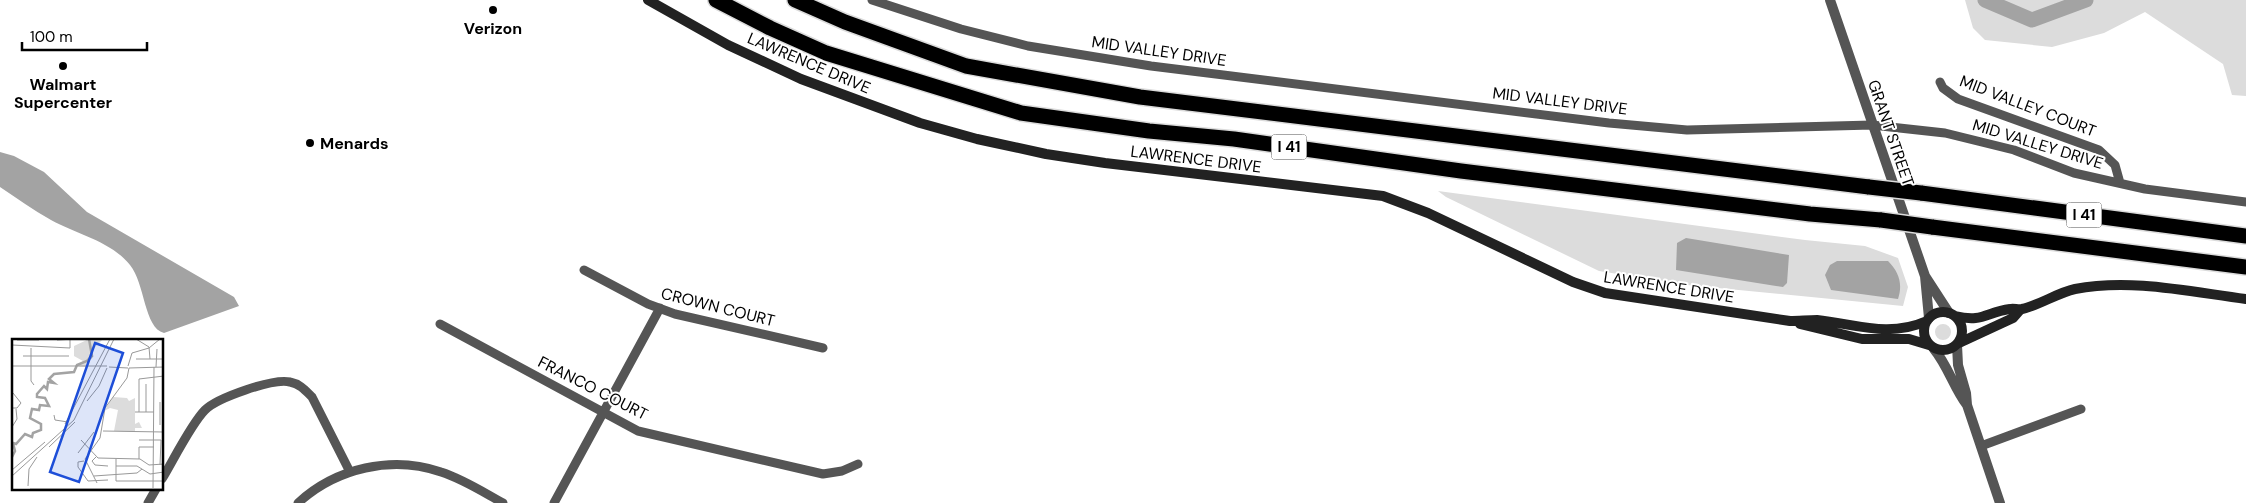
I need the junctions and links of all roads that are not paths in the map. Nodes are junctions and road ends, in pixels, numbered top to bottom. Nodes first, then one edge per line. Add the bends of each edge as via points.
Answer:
1 (648, 0) edge
2 (716, 0) edge
3 (795, 0) edge
4 (875, 0) edge
5 (1830, 0) edge
6 (1940, 82) dead end
7 (1872, 125) junction
8 (2120, 183) junction
9 (2246, 202) edge
10 (2246, 236) edge
11 (2246, 267) edge
12 (584, 270) dead end
13 (1925, 276) junction
14 (2246, 299) edge
15 (660, 308) junction
16 (2020, 310) junction
17 (1952, 315) junction
18 (1928, 319) junction
19 (1790, 321) junction
20 (440, 324) dead end
21 (1958, 344) junction
22 (1931, 347) junction
23 (823, 348) dead end
24 (1967, 405) junction
25 (2081, 408) dead end
26 (603, 412) junction
27 (1981, 446) junction
28 (858, 464) dead end
29 (350, 472) junction
30 (164, 476) edge
31 (155, 490) edge
32 (148, 503) edge
33 (298, 503) edge
34 (503, 503) edge
35 (554, 503) edge
36 (2000, 503) edge

1 - 19 main road, LAWRENCE DRIVE via 728,45 801,79 920,123 976,139 1054,155 1383,196 1428,213 1572,282 1605,293
2 - 11 highway, I 41, bridge via 826,53 1021,113 1461,171
3 - 10 highway, I 41, bridge via 845,22 966,66 1113,93
4 - 7 street, MID VALLEY DRIVE via 962,29 1036,47 1150,66 1687,130
5 - 7 street, GRANT STREET
6 - 8 street, MID VALLEY COURT via 1958,99 2099,150 2115,165
7 - 8 street, MID VALLEY DRIVE via 1945,133 1976,140 2014,150 2074,173
7 - 13 street, GRANT STREET
8 - 9 street, MID VALLEY DRIVE
12 - 15 street, CROWN COURT
13 - 17 street, GRANT STREET
13 - 18 street, GRANT STREET
14 - 16 main road via 2151,286 2107,285 2074,289
15 - 23 street, CROWN COURT
15 - 26 street
16 - 17 main road via 2010,309 1976,319
16 - 21 main road via 2013,318
17 - 18 main road via 1938,312
17 - 21 main road via 1962,326
18 - 19 main road, LAWRENCE DRIVE via 1895,330 1816,320
18 - 22 main road via 1924,333
19 - 22 main road via 1862,339 1909,339
20 - 26 street, FRANCO COURT
21 - 22 main road via 1946,351
21 - 24 street via 1958,365
22 - 24 street via 1948,369
24 - 27 street
25 - 27 street
26 - 28 street, FRANCO COURT via 638,431 823,474
26 - 35 street
27 - 36 street
29 - 30 street via 312,396 303,387 276,380 214,402 204,411
29 - 33 street via 321,485
29 - 34 street via 389,464 424,467 457,478
31 - 32 street

